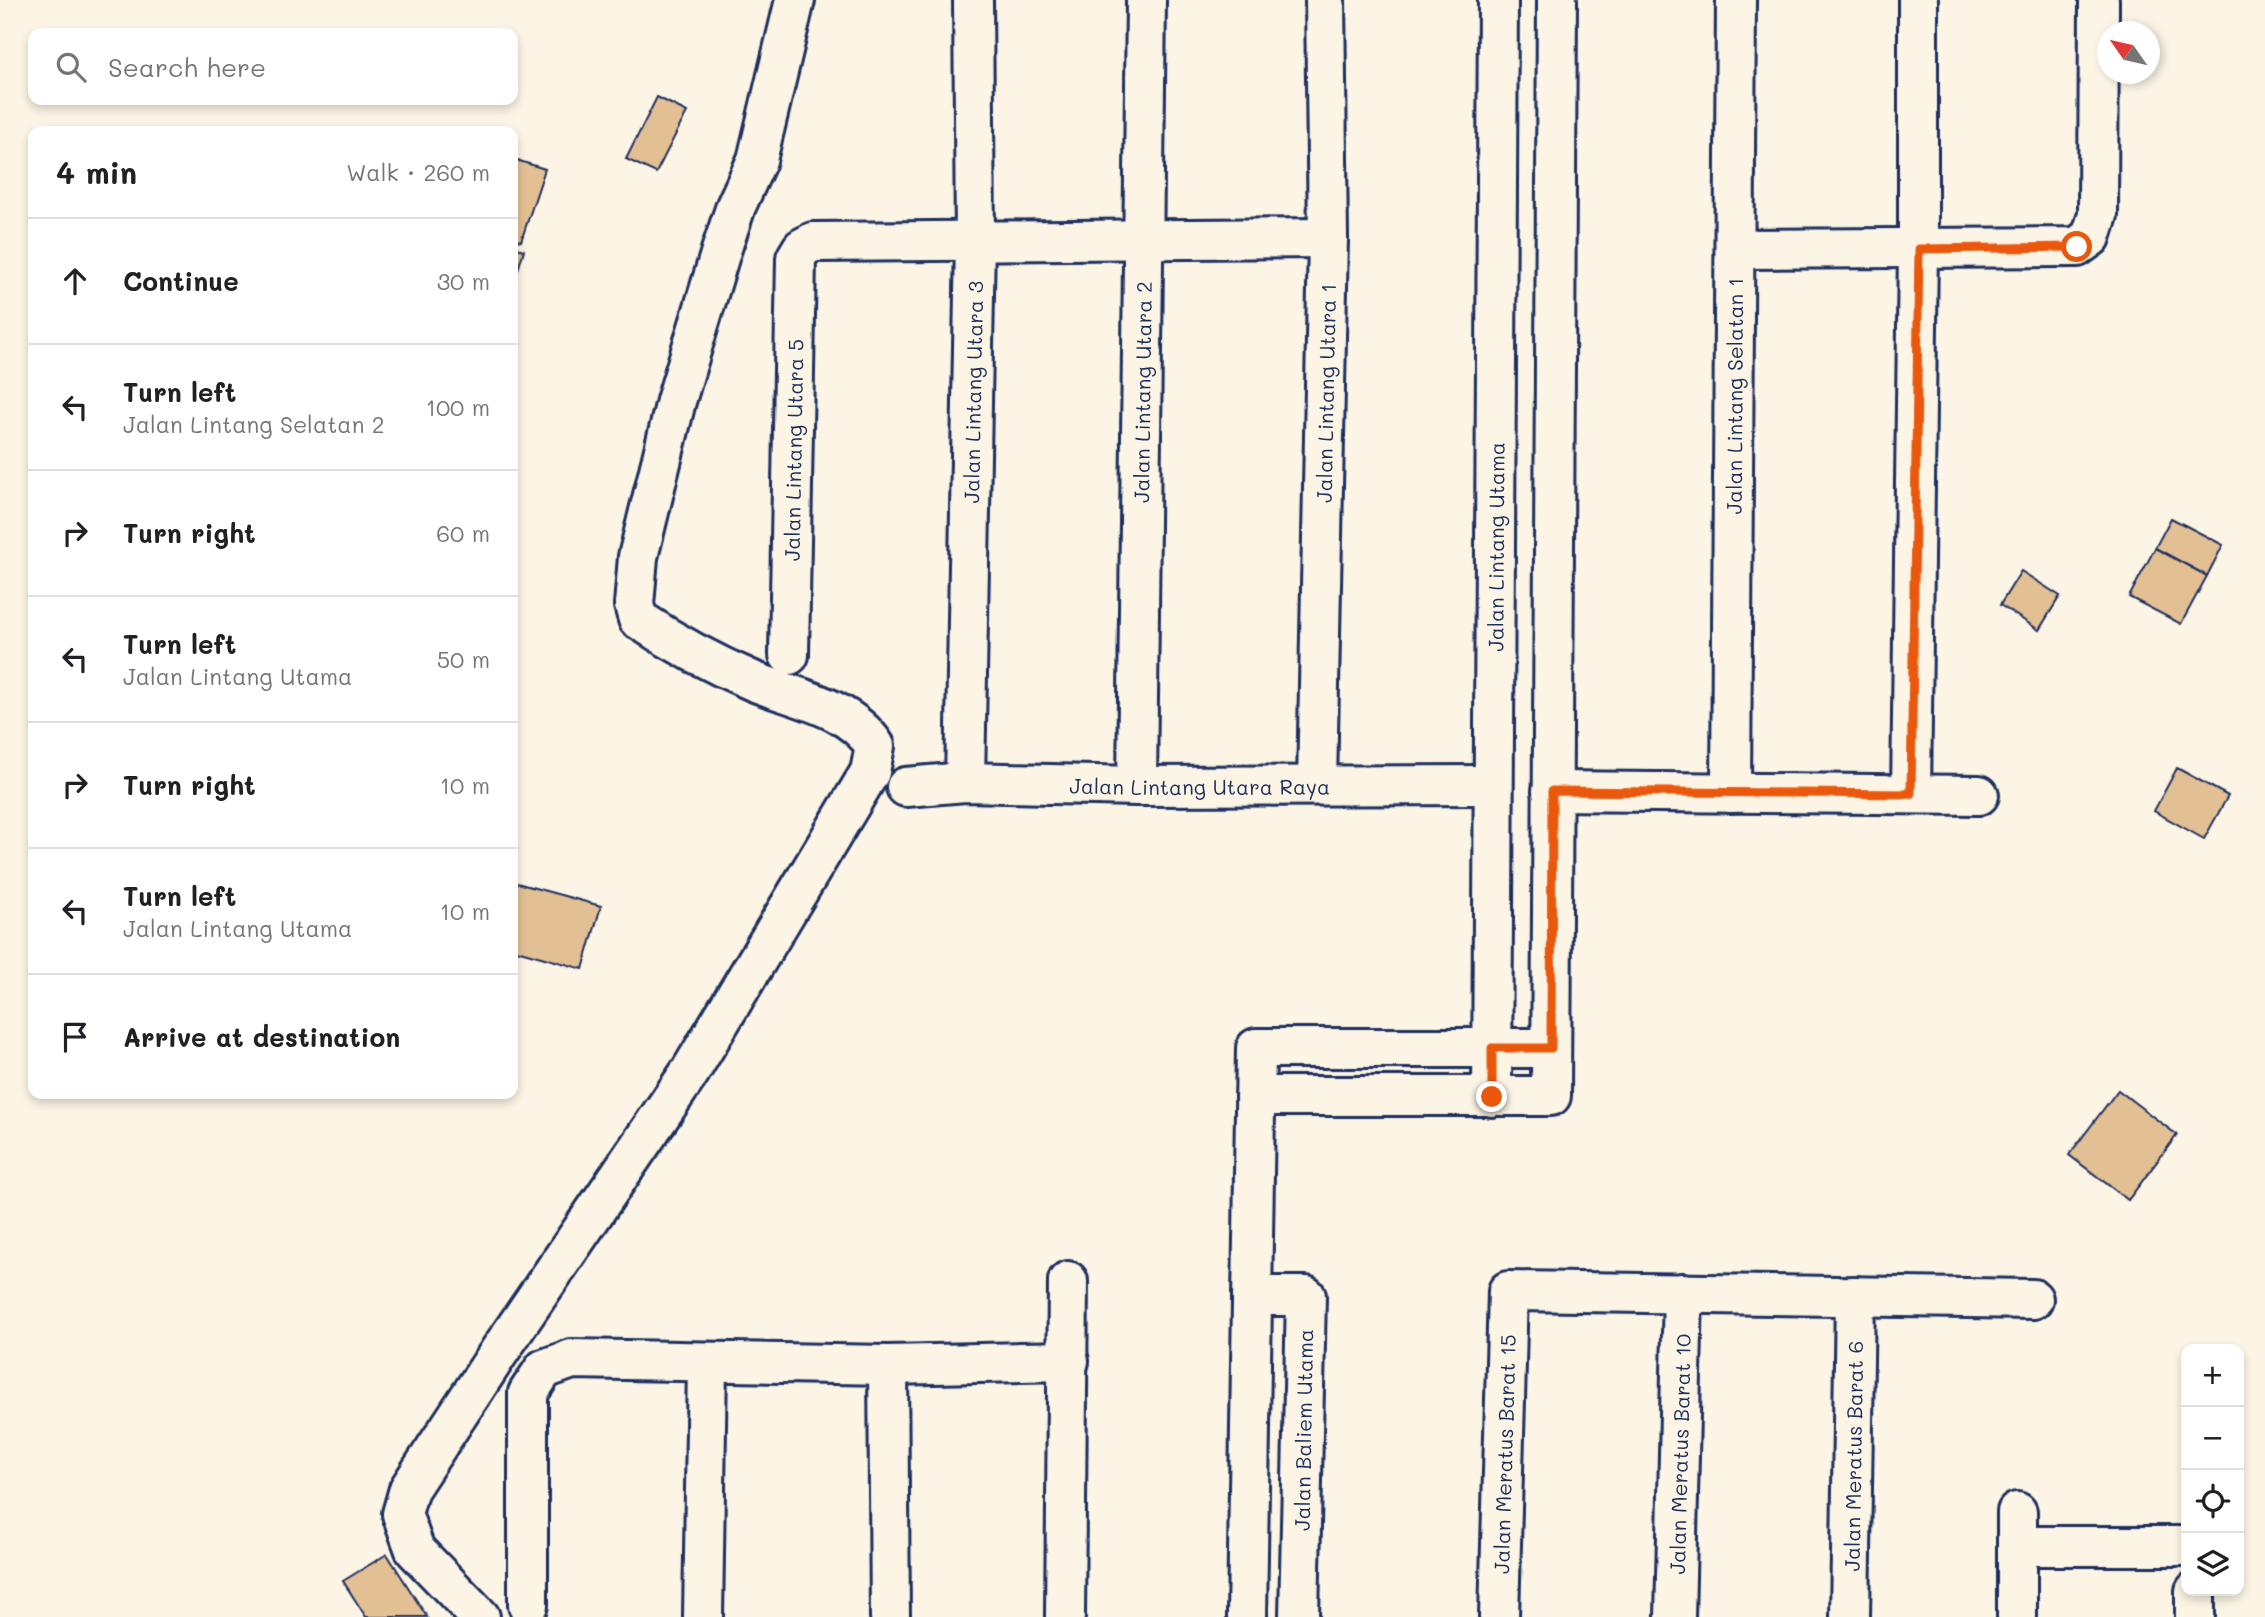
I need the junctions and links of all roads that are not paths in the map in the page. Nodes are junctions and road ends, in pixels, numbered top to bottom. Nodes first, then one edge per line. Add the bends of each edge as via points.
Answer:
1 (795, 0) edge
2 (973, 0) edge
3 (1146, 0) edge
4 (1325, 0) edge
5 (1498, 0) edge
6 (1557, 0) edge
7 (1736, 0) edge
8 (1918, 0) edge
9 (2099, 0) edge
10 (1556, 222) junction
11 (1497, 223) junction
12 (1328, 238) junction
13 (975, 240) junction
14 (1145, 242) junction
15 (1735, 249) junction
16 (1919, 249) junction
17 (789, 655) dead end
18 (965, 782) junction
19 (1317, 785) junction
20 (1493, 785) junction
21 (1137, 786) junction
22 (906, 787) dead end
23 (1552, 791) junction
24 (1731, 793) junction
25 (1911, 794) junction
26 (1979, 795) dead end
27 (1492, 1048) junction
28 (1551, 1048) junction
29 (1255, 1096) junction
30 (1492, 1097) junction
31 (1068, 1281) dead end
32 (1683, 1293) junction
33 (1252, 1296) junction
34 (1855, 1296) junction
35 (2033, 1299) dead end
36 (1069, 1361) junction
37 (707, 1363) junction
38 (888, 1365) junction
39 (2181, 1545) edge
40 (2195, 1596) edge
41 (528, 1605) dead end
42 (480, 1617) edge
43 (703, 1617) edge
44 (890, 1617) edge
45 (1065, 1617) edge
46 (1247, 1617) edge
47 (1299, 1617) edge
48 (1499, 1617) edge
49 (1675, 1617) edge
50 (1850, 1617) edge
51 (2017, 1617) edge
52 (2195, 1617) edge

1 - 42 street via 757,160 736,206 676,401 638,556 634,605 638,619 688,649 848,717 875,746 870,772 690,1072 409,1489 402,1514 415,1550
2 - 13 street, Jalan Lintang Utara 3
3 - 14 street, Jalan Lintang Utara 2
4 - 12 street, Jalan Lintang Utara 1
5 - 11 street, Jalan Lintang Utama
6 - 10 street
7 - 15 street, Jalan Lintang Selatan 1
8 - 16 street
9 - 16 street via 2098,215 2091,237 2077,247
10 - 11 street
10 - 23 street
11 - 20 street, Jalan Lintang Utama
12 - 14 street
12 - 19 street, Jalan Lintang Utara 1
13 - 14 street
13 - 17 street, Jalan Lintang Utara 5 via 813,242 796,258
13 - 18 street, Jalan Lintang Utara 3
14 - 21 street, Jalan Lintang Utara 2
15 - 16 street
15 - 24 street, Jalan Lintang Selatan 1
16 - 25 street
18 - 21 street, Jalan Lintang Utara Raya
18 - 22 street, Jalan Lintang Utara Raya
19 - 20 street, Jalan Lintang Utara Raya
19 - 21 street, Jalan Lintang Utara Raya
20 - 27 street, Jalan Lintang Utama
23 - 24 street
23 - 28 street
24 - 25 street
25 - 26 street
27 - 28 street
27 - 29 street via 1256,1048
27 - 30 street, Jalan Lintang Utama
28 - 30 street via 1551,1096
29 - 30 street
29 - 33 street
31 - 36 street
32 - 34 street
32 - 48 street, Jalan Meratus Barat 15 via 1507,1291
32 - 49 street, Jalan Meratus Barat 10
33 - 46 street
33 - 47 street, Jalan Baliem Utama via 1306,1296
34 - 35 street
34 - 50 street, Jalan Meratus Barat 6
36 - 38 street
36 - 45 street
37 - 38 street
37 - 41 street via 572,1359 544,1369 528,1393
37 - 43 street
38 - 44 street
39 - 51 street via 2017,1529
40 - 52 street

